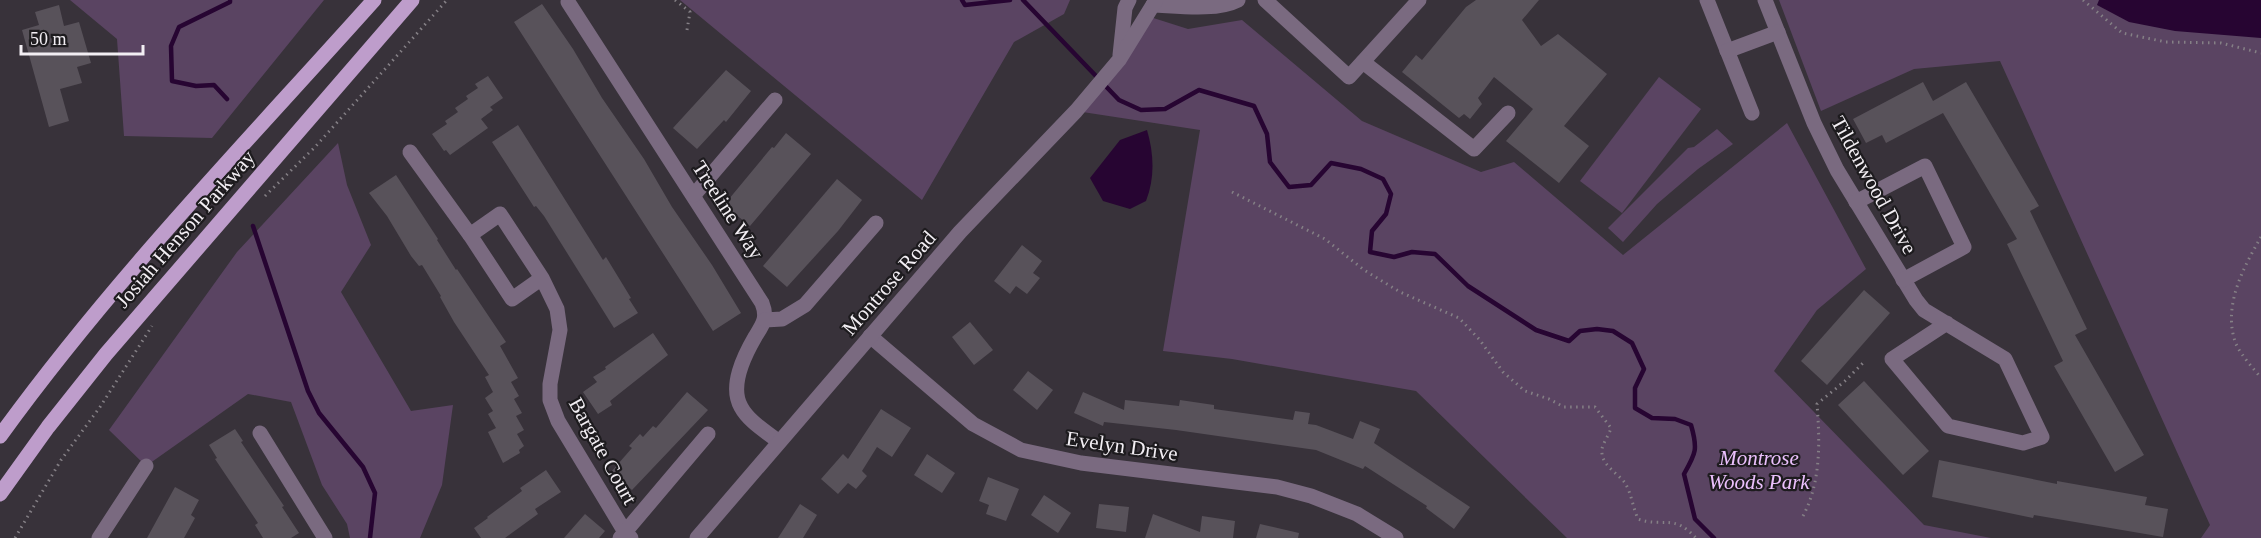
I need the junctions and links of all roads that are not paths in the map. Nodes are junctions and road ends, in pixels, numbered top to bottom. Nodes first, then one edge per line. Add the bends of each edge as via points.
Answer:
1 (374, 0) edge
2 (412, 0) edge
3 (1129, 0) edge
4 (1238, 0) edge
5 (1265, 0) edge
6 (1419, 0) edge
7 (1707, 0) edge
8 (1766, 0) edge
9 (568, 2) dead end
10 (1155, 2) edge
11 (1778, 32) junction
12 (1727, 51) junction
13 (1119, 60) junction
14 (1363, 62) junction
15 (776, 100) dead end
16 (1508, 113) dead end
17 (1752, 113) dead end
18 (410, 152) dead end
19 (694, 195) junction
20 (1856, 202) junction
21 (876, 223) dead end
22 (470, 235) junction
23 (542, 278) junction
24 (1903, 280) junction
25 (765, 320) junction
26 (1947, 323) junction
27 (870, 336) junction
28 (260, 433) dead end
29 (708, 434) dead end
30 (0, 436) edge
31 (779, 442) junction
32 (146, 465) dead end
33 (0, 494) edge
34 (626, 536) edge
35 (99, 538) edge
36 (325, 538) edge
37 (697, 538) edge
38 (1396, 538) edge

1 - 30 main road, Josiah Henson Parkway via 124,280
2 - 33 main road, Josiah Henson Parkway via 106,354
3 - 13 street
4 - 10 street via 1229,5 1188,7
5 - 14 street via 1349,77
6 - 14 street
7 - 12 street
8 - 11 street, Tildenwood Drive
9 - 19 street, Treeline Way
10 - 13 street, Montrose Road
11 - 12 street
11 - 20 street, Tildenwood Drive via 1814,123
12 - 17 street
13 - 27 street, Montrose Road
14 - 16 street via 1474,149
15 - 19 street
18 - 22 street
19 - 25 street, Treeline Way via 762,303
20 - 24 street, Tildenwood Drive
20 - 24 street via 1925,166 1964,247
21 - 25 street via 806,305 782,319
22 - 23 street, Bargate Court via 500,214
22 - 23 street via 512,299
23 - 34 street, Bargate Court via 557,309 560,330 550,400 558,421
24 - 26 street, Tildenwood Drive via 1924,310
25 - 31 street via 742,362 736,391 741,408
26 - 26 street, Tildenwood Drive via 2005,359 2042,437 2022,443 1948,426 1892,359
27 - 31 street, Montrose Road
27 - 38 street, Evelyn Drive via 973,424 1021,450 1081,464 1277,487 1357,514
28 - 36 street
29 - 34 street
31 - 37 street, Montrose Road
32 - 35 street

